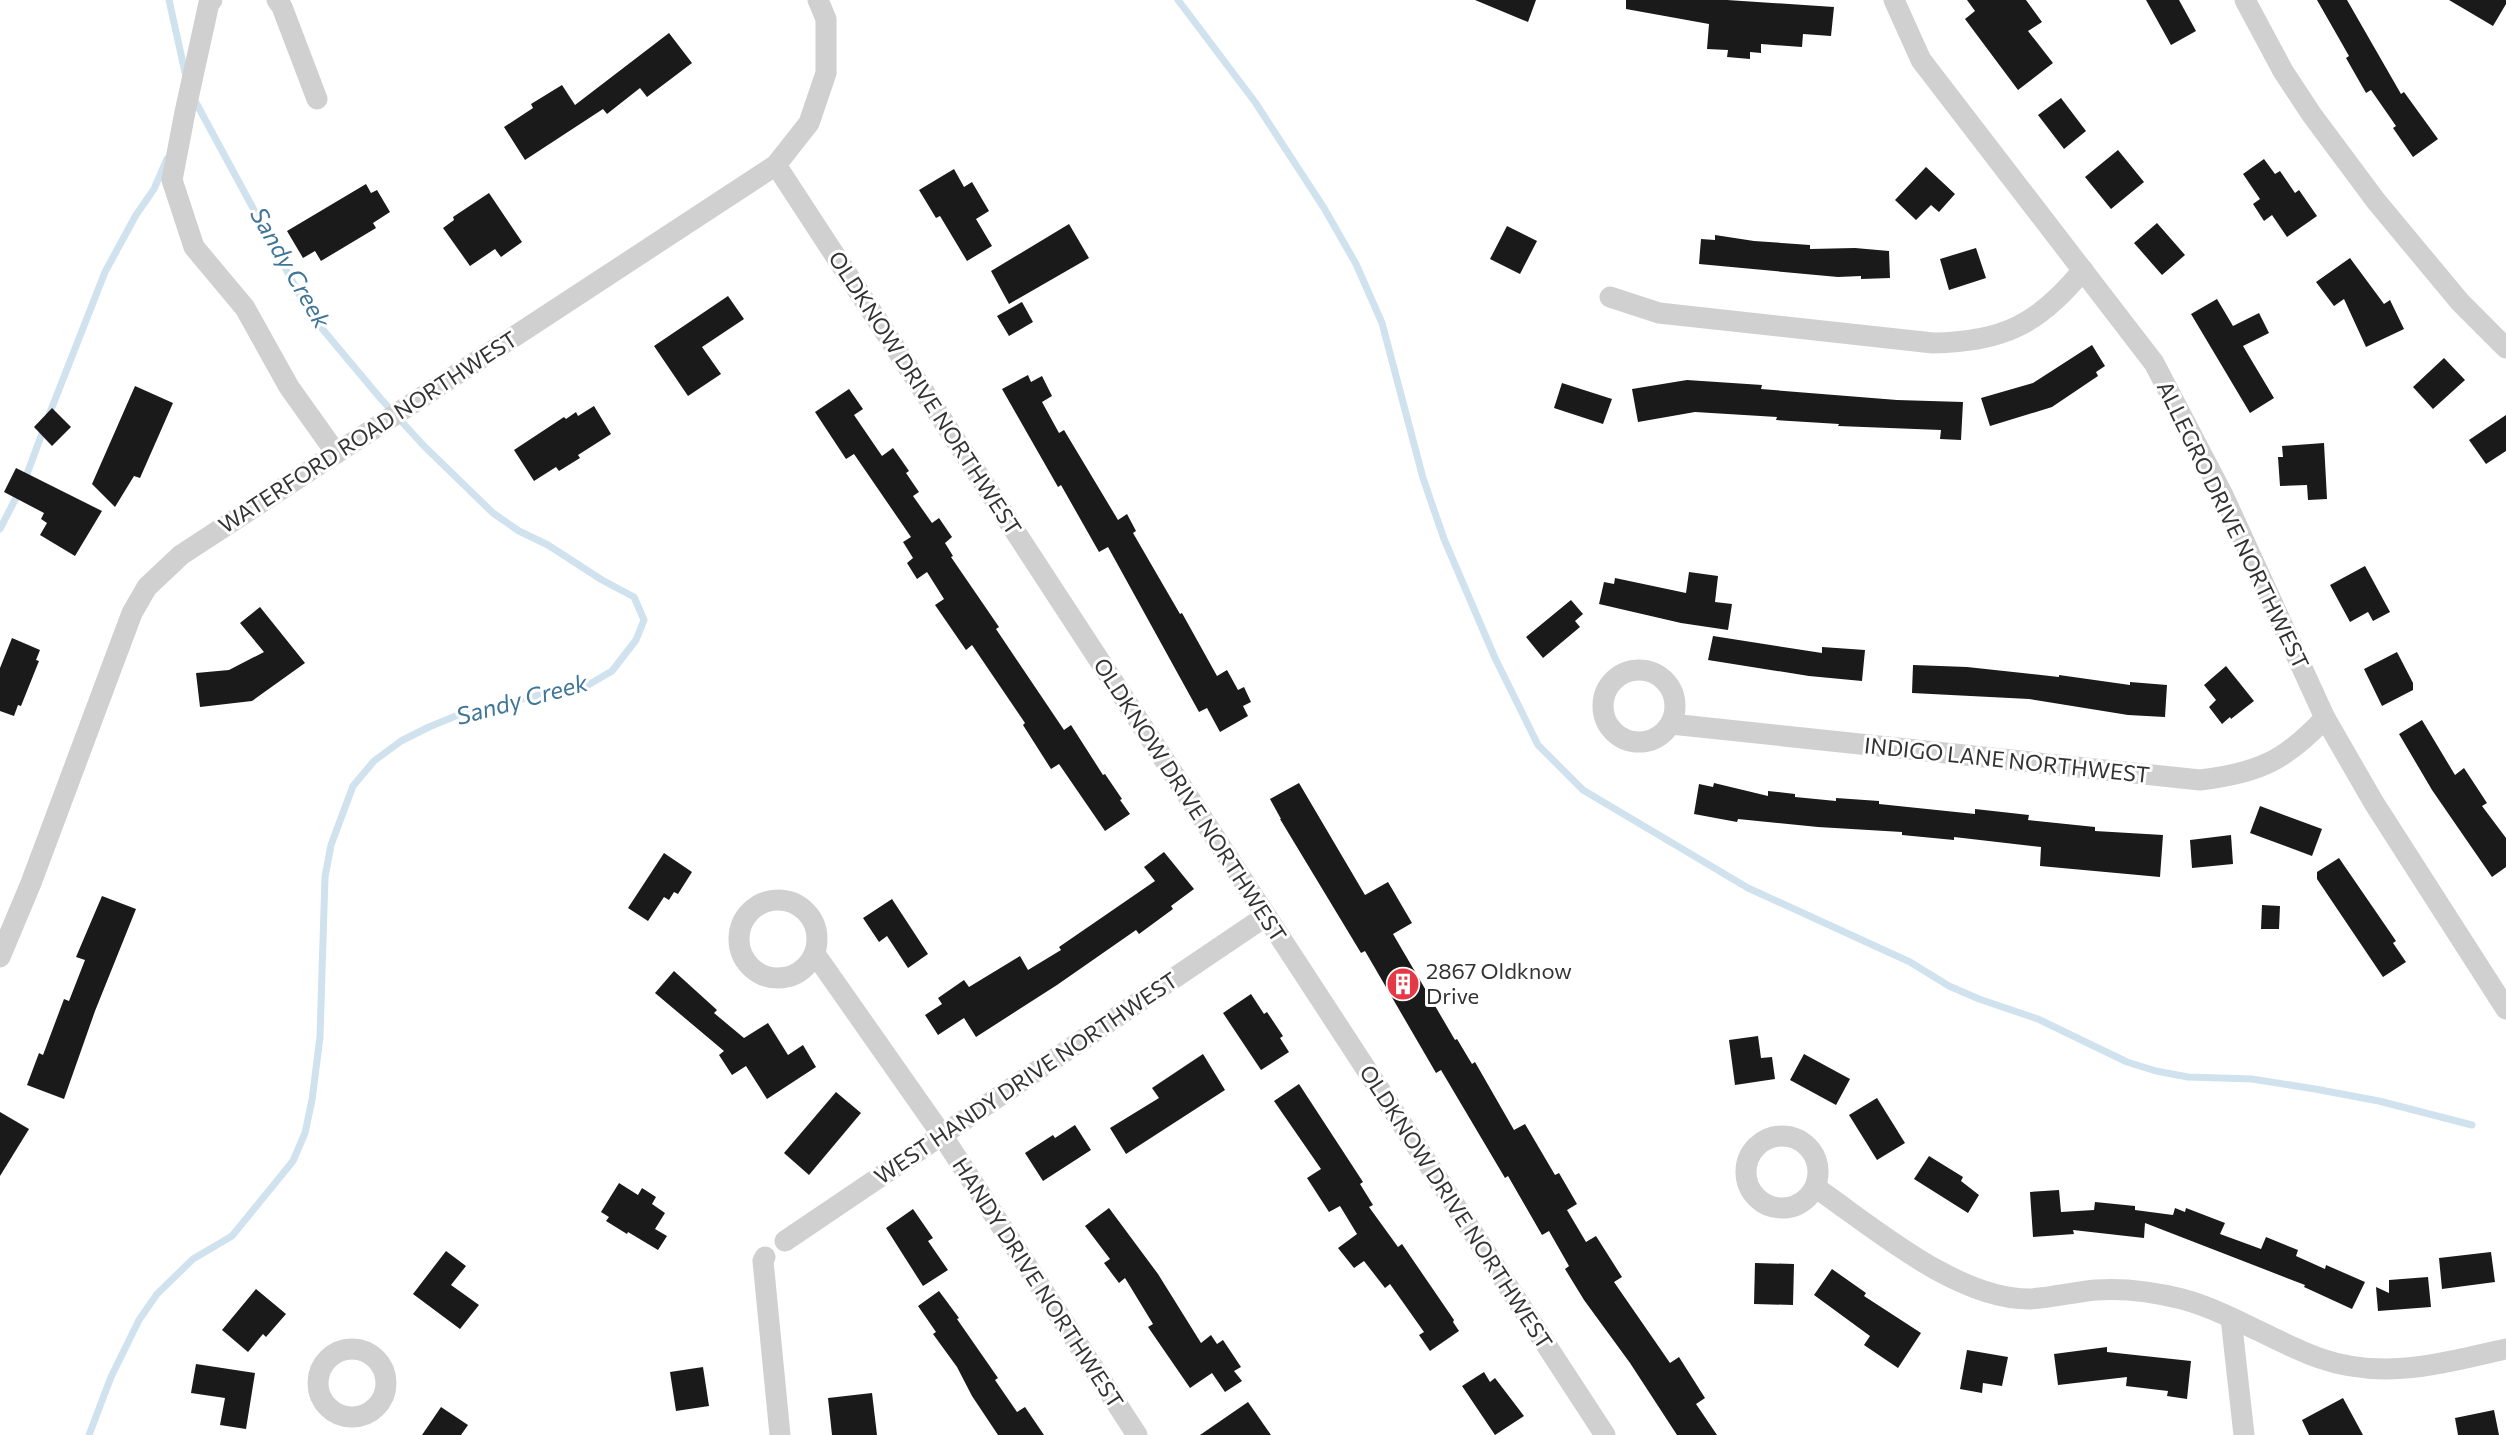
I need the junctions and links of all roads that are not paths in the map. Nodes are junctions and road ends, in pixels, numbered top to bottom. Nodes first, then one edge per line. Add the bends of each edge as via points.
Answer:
1 (212, 0) edge
2 (276, 0) edge
3 (818, 0) edge
4 (1894, 0) edge
5 (2245, 0) edge
6 (317, 99) dead end
7 (776, 165) junction
8 (2084, 270) junction
9 (1610, 297) dead end
10 (2506, 348) edge
11 (336, 453) junction
12 (2325, 718) junction
13 (1671, 724) dead end
14 (1266, 916) junction
15 (815, 954) dead end
16 (0, 957) edge
17 (2506, 1009) edge
18 (942, 1134) junction
19 (1815, 1187) dead end
20 (785, 1241) dead end
21 (765, 1257) dead end
22 (2231, 1318) junction
23 (2506, 1349) edge
24 (780, 1434) edge
25 (1602, 1434) edge
26 (1137, 1435) edge
27 (2244, 1435) edge

1 - 11 street via 172,180 194,247 245,308 289,387
2 - 6 street
3 - 7 street, WATERFORD ROAD NORTHWEST via 826,20 826,73 809,123
4 - 8 street, ALLEGRO DRIVE NORTHWEST via 1920,60
5 - 10 street via 2283,71 2362,182 2460,302
7 - 11 street, WATERFORD ROAD NORTHWEST
7 - 14 street, OLDKNOW DRIVE NORTHWEST
8 - 9 street via 2036,318 2005,333 1967,343 1933,344 1659,313
8 - 12 street, ALLEGRO DRIVE NORTHWEST via 2154,363 2177,404
11 - 16 street, WATERFORD ROAD NORTHWEST via 181,555 147,586 132,614
12 - 13 street, INDIGO LANE NORTHWEST via 2301,744 2271,763 2235,776 2200,780
12 - 17 street, ALLEGRO DRIVE NORTHWEST via 2374,803
14 - 18 street, WEST HANDY DRIVE NORTHWEST
14 - 25 street, OLDKNOW DRIVE NORTHWEST
15 - 18 street, HANDY DRIVE NORTHWEST
18 - 20 street, WEST HANDY DRIVE NORTHWEST
18 - 26 street, HANDY DRIVE NORTHWEST
19 - 22 street via 1937,1271 1981,1291 2028,1299 2098,1290 2140,1291 2182,1299
21 - 24 street
22 - 23 street via 2320,1358 2370,1370 2415,1369
22 - 27 street

